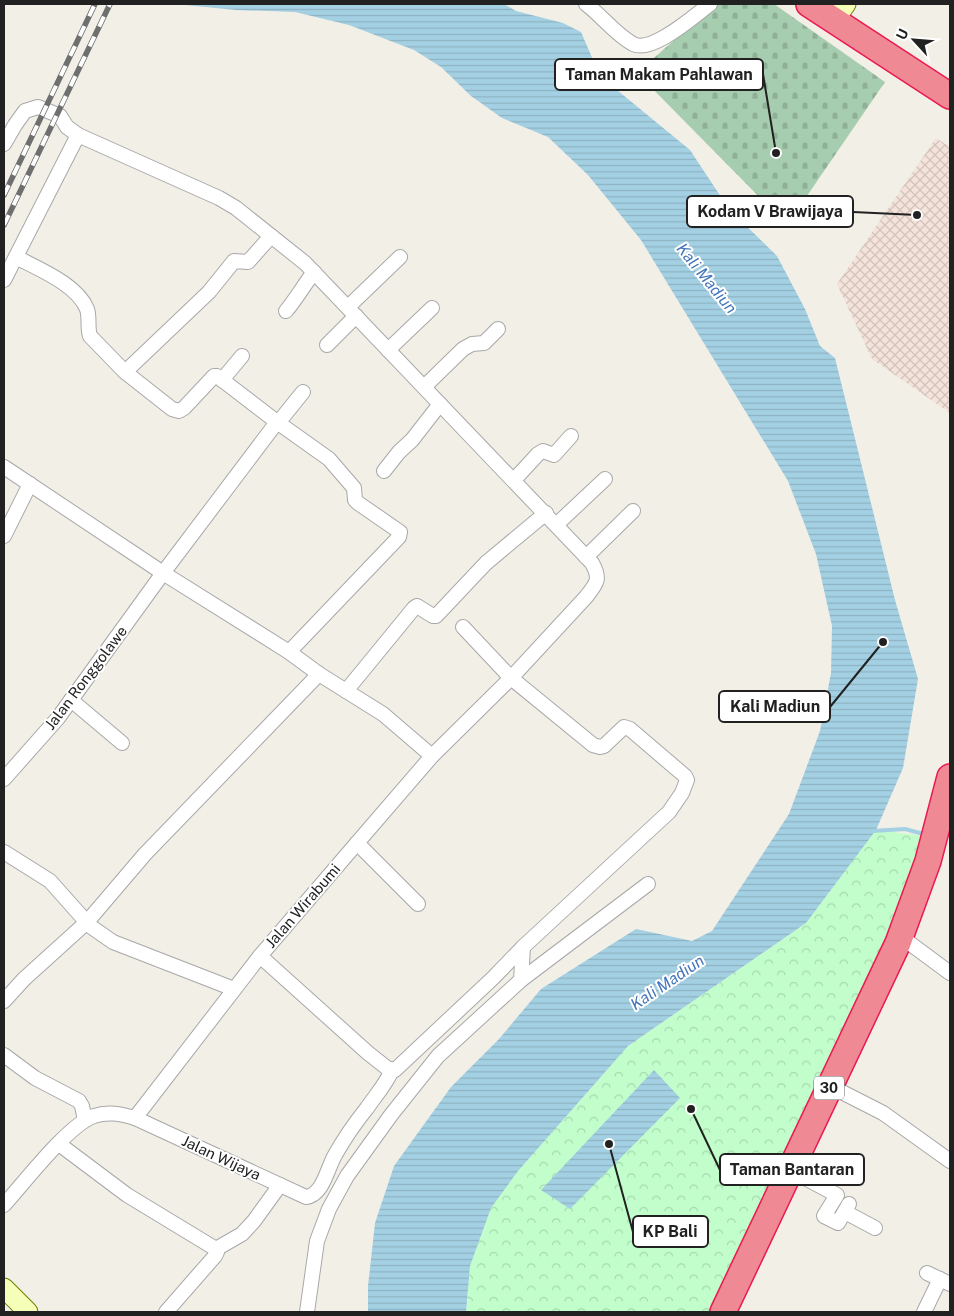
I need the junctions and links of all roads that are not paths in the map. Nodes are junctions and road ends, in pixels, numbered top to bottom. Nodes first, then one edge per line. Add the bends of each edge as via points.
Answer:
1 (586, 4) edge
2 (710, 4) edge
3 (808, 4) edge
4 (840, 12) edge
5 (950, 96) edge
6 (78, 135) junction
7 (4, 144) edge
8 (271, 236) junction
9 (400, 256) dead end
10 (16, 257) junction
11 (314, 272) junction
12 (4, 280) edge
13 (432, 308) dead end
14 (286, 312) dead end
15 (352, 312) junction
16 (498, 329) dead end
17 (327, 345) dead end
18 (388, 350) junction
19 (242, 356) dead end
20 (125, 372) junction
21 (222, 380) junction
22 (424, 387) junction
23 (303, 392) dead end
24 (440, 404) junction
25 (277, 423) junction
26 (571, 436) dead end
27 (4, 467) edge
28 (384, 471) dead end
29 (605, 479) dead end
30 (514, 480) junction
31 (30, 484) junction
32 (633, 511) dead end
33 (546, 513) junction
34 (556, 525) junction
35 (4, 536) edge
36 (586, 557) junction
37 (163, 573) junction
38 (463, 627) dead end
39 (289, 652) junction
40 (319, 674) junction
41 (511, 678) junction
42 (346, 691) junction
43 (70, 700) junction
44 (122, 743) dead end
45 (432, 756) junction
46 (950, 777) edge
47 (4, 779) edge
48 (945, 807) edge
49 (357, 843) junction
50 (4, 852) edge
51 (648, 884) dead end
52 (418, 904) dead end
53 (87, 922) junction
54 (900, 936) junction
55 (523, 948) junction
56 (260, 956) junction
57 (950, 973) edge
58 (521, 980) junction
59 (234, 989) junction
60 (4, 1001) edge
61 (4, 1055) edge
62 (392, 1070) junction
63 (830, 1086) junction
64 (136, 1118) junction
65 (85, 1120) junction
66 (59, 1144) junction
67 (950, 1161) edge
68 (790, 1170) junction
69 (280, 1185) junction
70 (4, 1205) edge
71 (875, 1228) dead end
72 (216, 1249) junction
73 (939, 1278) edge
74 (4, 1288) edge
75 (28, 1312) edge
76 (166, 1312) edge
77 (307, 1312) edge
78 (723, 1312) edge
79 (924, 1312) edge

1 - 2 street via 634,45 640,46 681,27
3 - 4 highway
4 - 5 highway
6 - 7 street via 66,127 60,116 38,108 25,111
6 - 8 street via 219,198
6 - 10 street
8 - 11 street
8 - 20 street via 248,262 234,261 209,292
9 - 15 street
10 - 12 street
10 - 20 street via 54,277 80,297 88,310 90,336
11 - 14 street
11 - 15 street
13 - 18 street
15 - 17 street
15 - 18 street
16 - 22 street via 484,343 463,349
18 - 22 street
19 - 21 street
20 - 21 street via 175,411 184,408 214,376
21 - 25 street
22 - 24 street
23 - 25 street, Jalan Ronggolawe
24 - 28 street
24 - 30 street
25 - 37 street, Jalan Ronggolawe
25 - 39 street via 329,459 354,488 355,500 400,532
26 - 30 street via 554,455 543,451 538,454
27 - 31 street
29 - 34 street
30 - 33 street
31 - 35 street
31 - 37 street
32 - 36 street
33 - 34 street
33 - 42 street via 486,562 436,616 417,606 414,608
34 - 36 street
36 - 41 street, Jalan Wirabumi via 596,571 598,579 595,585
37 - 39 street
37 - 43 street, Jalan Ronggolawe
38 - 41 street
39 - 40 street
40 - 42 street
40 - 53 street via 145,854
41 - 45 street, Jalan Wirabumi
41 - 55 street via 593,745 604,746 627,728 687,780 682,794 669,812
42 - 45 street via 383,714
43 - 44 street
43 - 47 street, Jalan Ronggolawe
45 - 49 street, Jalan Wirabumi
46 - 48 highway, 30
48 - 54 highway, 30
49 - 52 street
49 - 56 street, Jalan Wirabumi
50 - 53 street via 50,881
51 - 58 street
53 - 59 street via 113,942
53 - 60 street
54 - 57 street
54 - 63 highway, 30
55 - 58 street
55 - 62 street via 400,1067
56 - 59 street, Jalan Wirabumi
56 - 62 street via 368,1053
58 - 77 street via 438,1056 347,1176 329,1209 317,1241
59 - 64 street, Jalan Wirabumi
61 - 65 street via 35,1078 79,1101
62 - 69 street, Jalan Wijaya via 339,1149 318,1192 306,1197
63 - 67 street via 883,1113
63 - 68 highway, 30
64 - 65 street via 110,1113
64 - 69 street, Jalan Wijaya
65 - 66 street
66 - 70 street
66 - 72 street via 127,1195
68 - 71 street via 837,1195 824,1216 838,1223 847,1208
68 - 78 highway, 30
69 - 72 street via 242,1234
72 - 76 street via 215,1256
73 - 79 street
74 - 75 street

